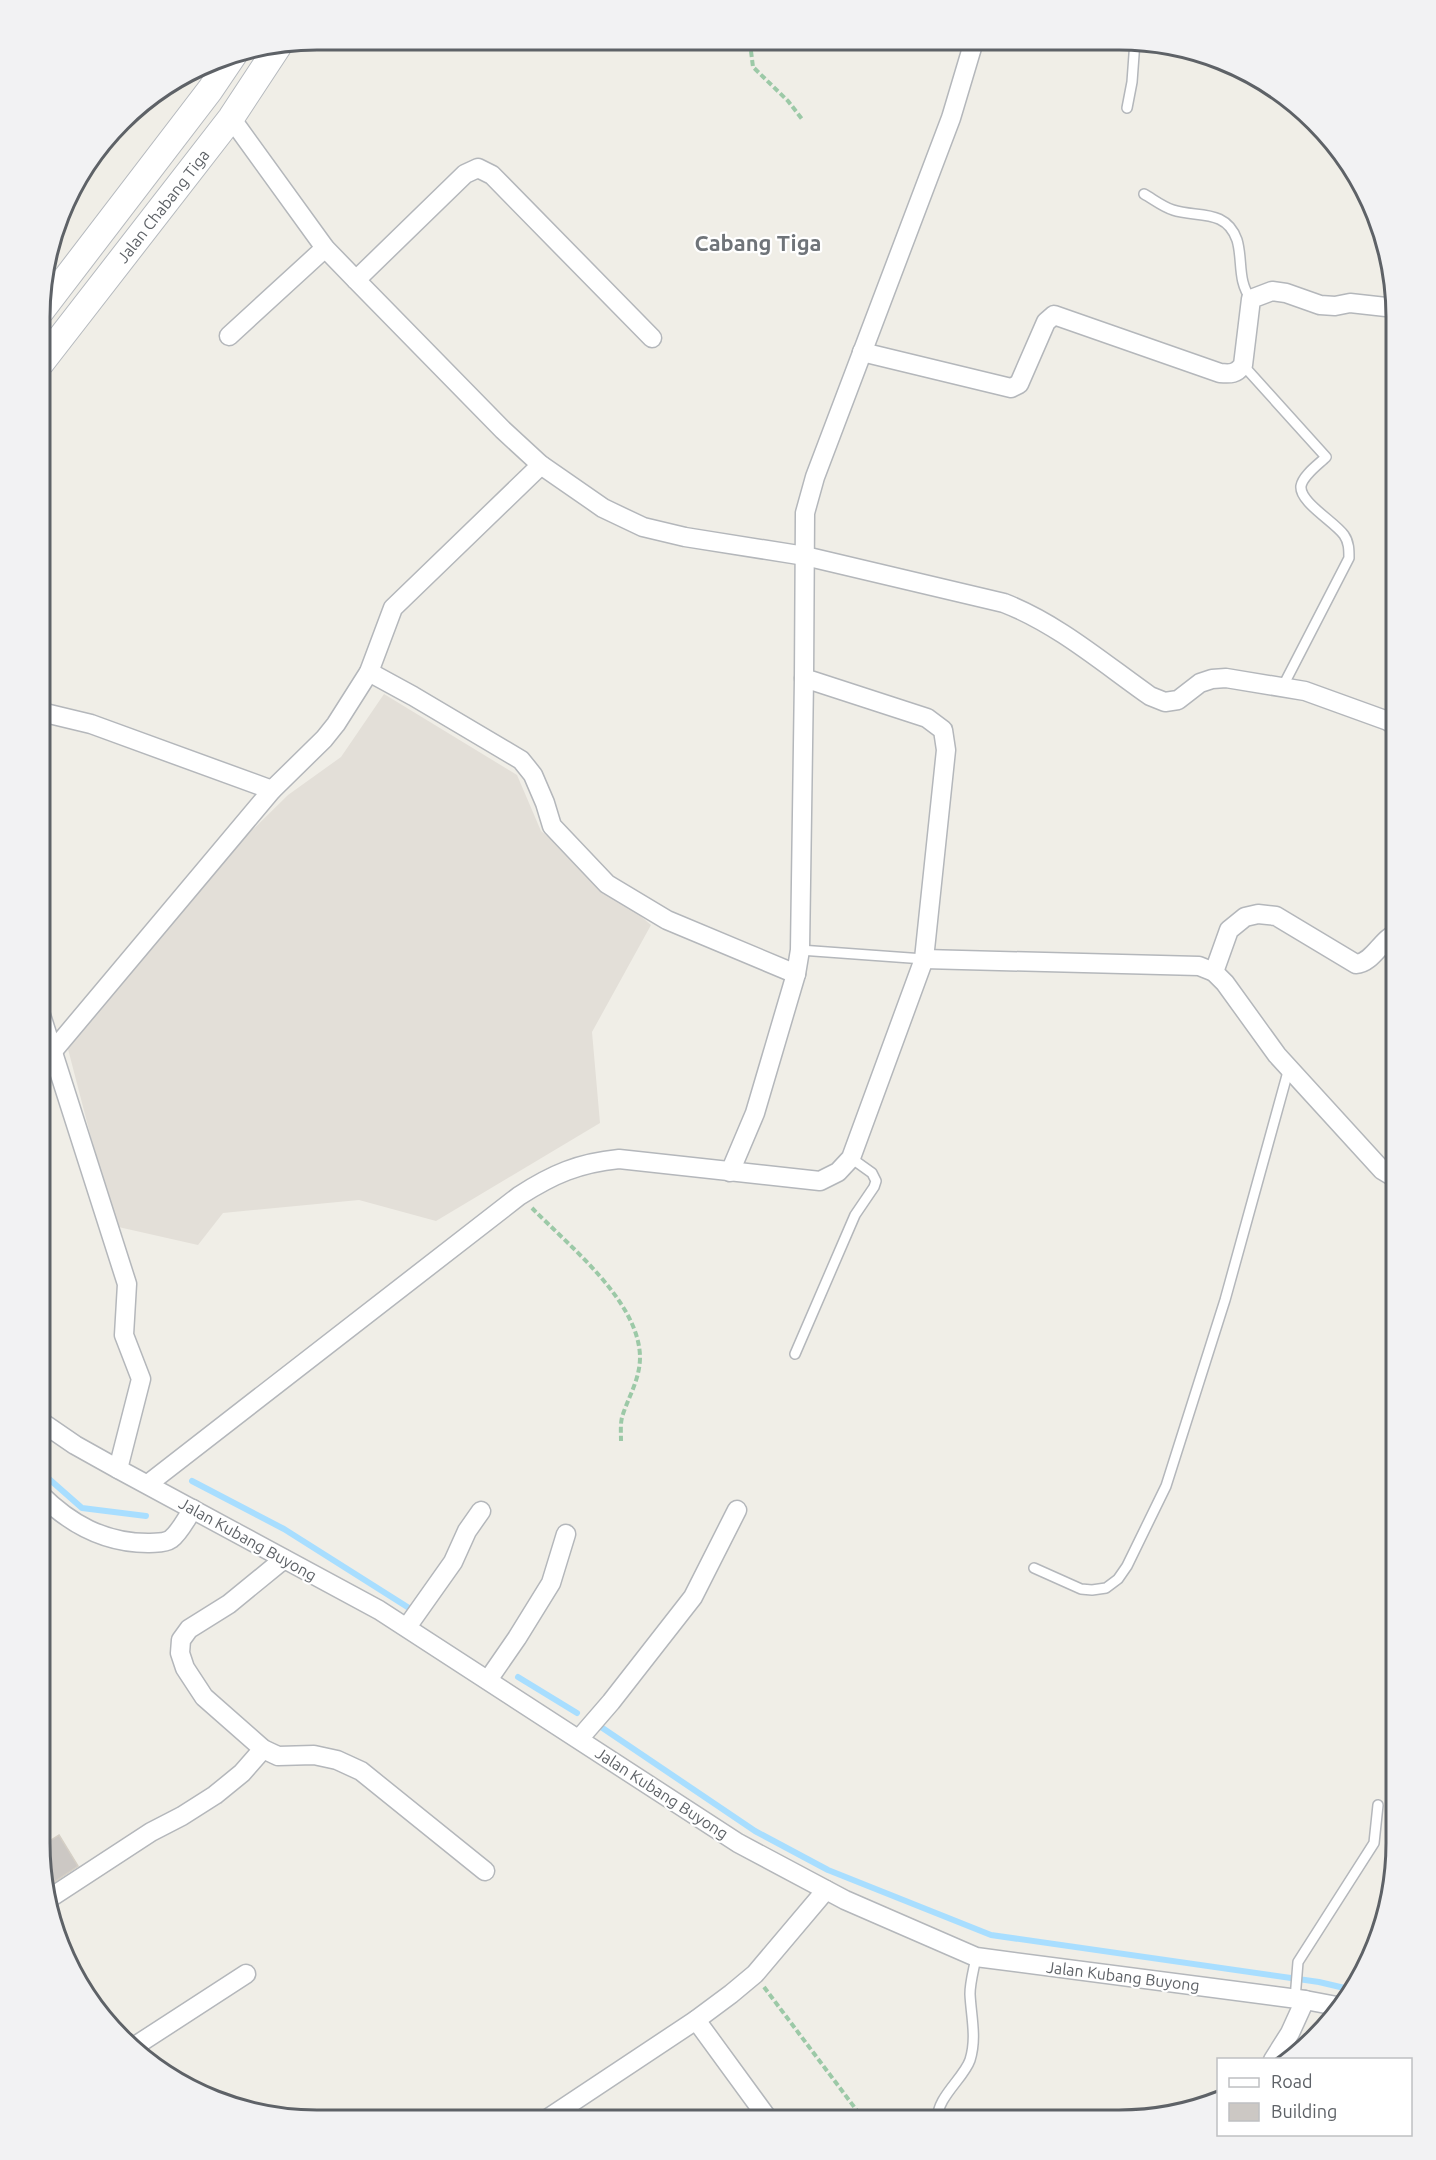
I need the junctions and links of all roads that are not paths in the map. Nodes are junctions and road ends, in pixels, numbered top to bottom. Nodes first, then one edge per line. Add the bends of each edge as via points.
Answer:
1 (971, 50) edge
2 (1134, 50) edge
3 (273, 54) edge
4 (226, 66) edge
5 (1127, 108) dead end
6 (231, 118) junction
7 (1144, 194) dead end
8 (326, 248) junction
9 (356, 280) junction
10 (50, 299) edge
11 (1251, 299) junction
12 (1386, 307) edge
13 (229, 336) dead end
14 (652, 338) dead end
15 (50, 351) edge
16 (862, 352) junction
17 (1244, 365) junction
18 (541, 465) junction
19 (805, 555) junction
20 (369, 672) junction
21 (804, 678) junction
22 (1283, 686) junction
23 (50, 714) edge
24 (1386, 720) edge
25 (272, 790) junction
26 (1386, 939) edge
27 (800, 950) junction
28 (924, 959) junction
29 (1214, 972) junction
30 (796, 974) junction
31 (50, 1042) edge
32 (53, 1051) junction
33 (1289, 1068) junction
34 (851, 1158) junction
35 (730, 1172) junction
36 (1386, 1172) edge
37 (795, 1353) dead end
38 (50, 1428) edge
39 (118, 1469) junction
40 (148, 1484) junction
41 (50, 1504) edge
42 (193, 1509) junction
43 (737, 1510) dead end
44 (481, 1511) dead end
45 (566, 1534) dead end
46 (284, 1559) junction
47 (1034, 1568) dead end
48 (407, 1627) junction
49 (488, 1680) junction
50 (579, 1738) junction
51 (263, 1749) junction
52 (1378, 1805) dead end
53 (485, 1871) dead end
54 (826, 1890) junction
55 (55, 1895) edge
56 (976, 1957) junction
57 (246, 1974) dead end
58 (1298, 1996) junction
59 (1332, 2005) edge
60 (696, 2020) junction
61 (140, 2043) edge
62 (1274, 2058) edge
63 (561, 2110) edge
64 (762, 2110) edge
65 (940, 2110) edge

1 - 16 street via 951,118
2 - 5 lane
3 - 6 main road, Jalan Chabang Tiga
4 - 10 main road, Jalan Chabang Tiga
6 - 8 street
6 - 15 main road, Jalan Chabang Tiga
7 - 11 lane via 1173,210 1211,215 1229,227 1238,242 1242,284
8 - 9 street
8 - 13 street
9 - 14 street via 465,174 478,168 492,175
9 - 18 street
11 - 12 street via 1272,291 1320,304
11 - 17 street
16 - 17 street via 1011,388 1019,384 1046,322 1054,315 1220,373 1232,374
16 - 19 street via 815,477 805,513
17 - 22 lane via 1326,457 1301,484 1303,495 1344,535 1349,546 1349,558
18 - 19 street via 603,508 643,527
18 - 20 street via 393,608
19 - 21 street
19 - 22 street via 1004,603 1066,636 1150,696 1165,702 1178,700 1212,679
20 - 25 street via 324,739
20 - 30 street via 520,760 533,775 552,826 607,884 667,920
21 - 27 street
21 - 28 street via 927,718 943,730 946,750
22 - 24 street
23 - 25 street via 91,724
25 - 32 street
26 - 29 street via 1366,961 1356,964 1276,916 1258,914 1245,917 1228,930
27 - 28 lane
27 - 30 street
28 - 29 street via 1199,966
28 - 34 street
29 - 33 street
30 - 35 street via 755,1113
31 - 32 street
32 - 39 street via 128,1284 124,1335 141,1379
33 - 36 street
33 - 47 lane via 1226,1300 1167,1486 1126,1566 1106,1588 1081,1589
34 - 35 street via 838,1172 820,1181
34 - 37 lane via 872,1173 876,1181 855,1215
35 - 40 street via 620,1159 572,1167 546,1179
38 - 39 street, Jalan Kubang Buyong
39 - 40 street, Jalan Kubang Buyong
40 - 42 street, Jalan Kubang Buyong
41 - 42 street via 104,1538 129,1543 171,1539
42 - 46 street, Jalan Kubang Buyong
43 - 50 street via 693,1597
44 - 48 street via 453,1562
45 - 49 street via 551,1583
46 - 48 street, Jalan Kubang Buyong
46 - 51 street via 229,1604 189,1629 181,1640 185,1668 204,1697
48 - 49 street, Jalan Kubang Buyong
49 - 50 street, Jalan Kubang Buyong
50 - 54 street, Jalan Kubang Buyong via 738,1843
51 - 53 street via 278,1756 314,1755 337,1760 361,1771
51 - 55 street via 215,1795
52 - 58 lane via 1374,1844 1298,1962
54 - 56 street, Jalan Kubang Buyong
54 - 60 street via 755,1974
56 - 58 street, Jalan Kubang Buyong
56 - 65 lane via 970,1992 974,2036 970,2061
57 - 61 street
58 - 59 street, Jalan Kubang Buyong
58 - 62 street via 1290,2033
60 - 63 street
60 - 64 street

